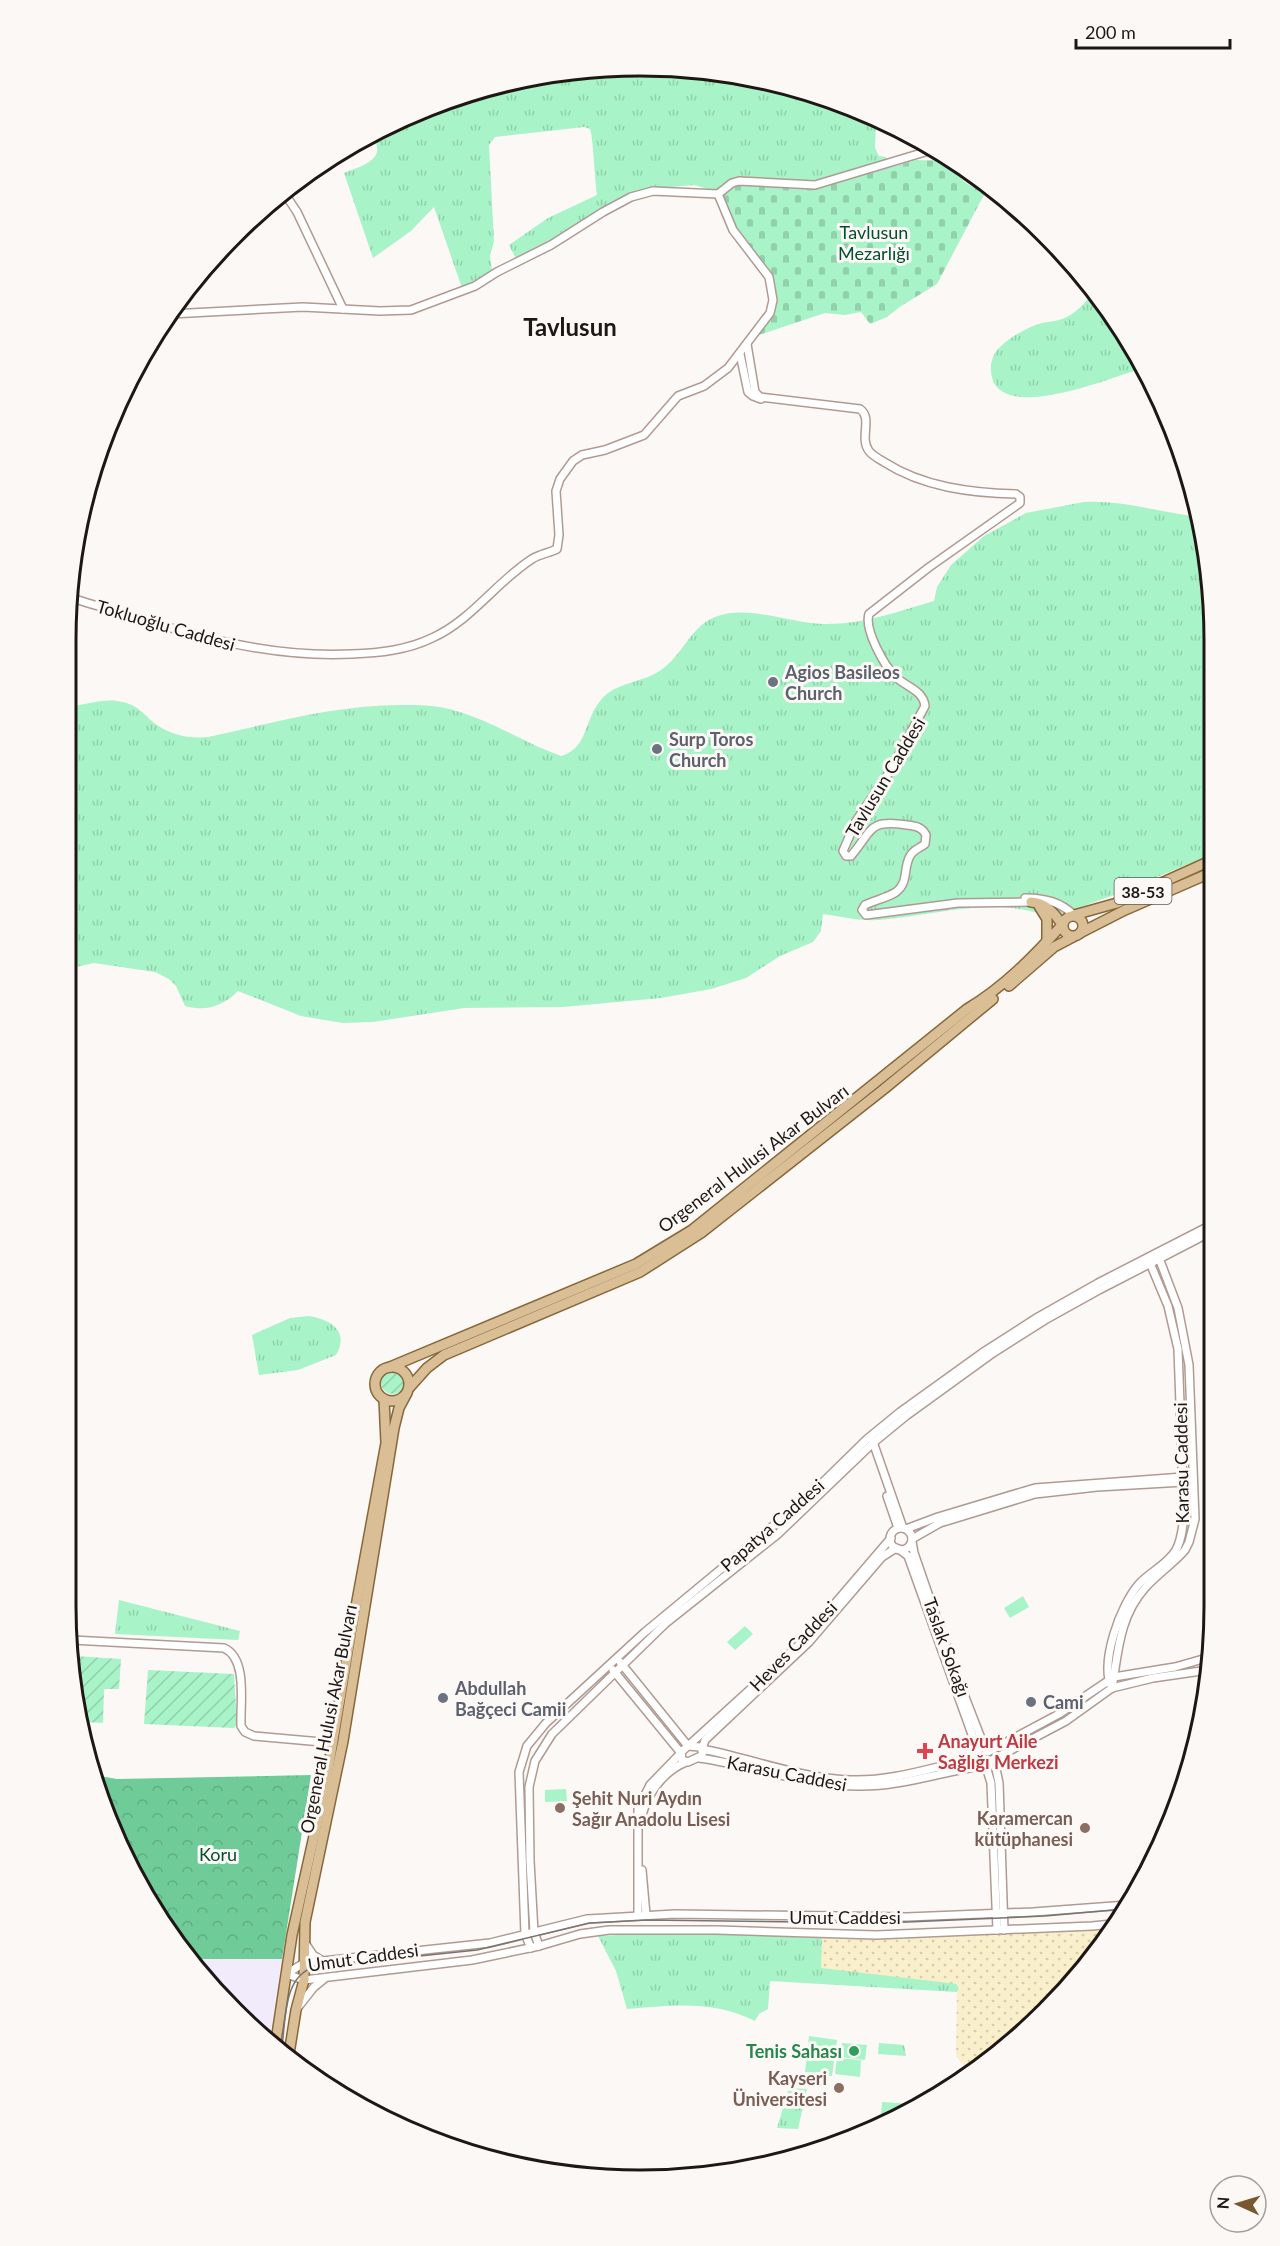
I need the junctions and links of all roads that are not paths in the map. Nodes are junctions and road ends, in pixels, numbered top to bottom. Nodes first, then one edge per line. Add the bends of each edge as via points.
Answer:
1 (923, 153) edge
2 (718, 194) junction
3 (289, 200) edge
4 (343, 309) junction
5 (181, 313) edge
6 (747, 344) junction
7 (740, 354) junction
8 (764, 399) junction
9 (78, 600) edge
10 (1204, 864) edge
11 (1204, 876) edge
12 (1005, 902) junction
13 (1031, 902) junction
14 (1074, 915) junction
15 (1062, 925) junction
16 (1077, 935) junction
17 (1047, 944) junction
18 (1204, 1229) edge
19 (1204, 1236) edge
20 (1159, 1258) junction
21 (1150, 1263) junction
22 (1077, 1298) junction
23 (390, 1367) junction
24 (408, 1391) junction
25 (384, 1399) junction
26 (869, 1442) junction
27 (1184, 1479) junction
28 (1193, 1479) junction
29 (902, 1528) junction
30 (891, 1538) junction
31 (912, 1540) junction
32 (898, 1549) junction
33 (78, 1640) edge
34 (616, 1658) junction
35 (1201, 1660) edge
36 (622, 1665) junction
37 (609, 1666) junction
38 (1200, 1671) edge
39 (615, 1672) junction
40 (1111, 1679) junction
41 (1112, 1688) junction
42 (333, 1743) junction
43 (688, 1746) junction
44 (702, 1749) junction
45 (983, 1753) junction
46 (681, 1754) junction
47 (699, 1758) junction
48 (992, 1761) junction
49 (686, 1762) junction
50 (982, 1766) junction
51 (1117, 1906) edge
52 (1000, 1914) junction
53 (642, 1915) junction
54 (1105, 1924) edge
55 (1000, 1930) junction
56 (534, 1932) junction
57 (525, 1934) junction
58 (304, 1937) junction
59 (539, 1946) junction
60 (531, 1948) junction
61 (324, 1962) junction
62 (304, 1963) junction
63 (286, 1974) junction
64 (329, 1976) junction
65 (304, 1980) junction
66 (296, 2010) junction
67 (277, 2037) edge
68 (291, 2048) edge

1 - 2 street via 819,185 739,181
2 - 4 street via 653,191 638,195 466,290 411,310
2 - 6 street via 733,230 772,285 770,313
3 - 4 street
4 - 5 street via 297,307
6 - 7 street
6 - 8 street via 755,392
7 - 8 street via 748,392
7 - 9 street, Tokluoğlu Caddesi via 712,381 678,396 644,435 573,460 556,491 558,547 524,565 442,633 405,648 363,654 300,654 233,645
8 - 12 street, Tavlusun Caddesi via 856,408 865,414 867,448 896,470 925,482 984,493 1016,494 1021,500 869,614 869,631 887,668 920,694 925,706 843,849 843,854 851,856 871,828 882,823 915,826 926,835 925,844 909,858 900,887 865,905 862,910 866,915 945,904
10 - 14 main road, 38-53 via 1117,903
11 - 16 main road, Orgeneral Hulusi Akar Bulvarı
12 - 13 street, Tavlusun Caddesi
12 - 14 street, Tavlusun Caddesi via 1039,898 1065,907
13 - 15 main road via 1047,908
13 - 17 main road via 1042,909 1047,919
14 - 15 main road
14 - 16 main road via 1083,924
15 - 16 main road via 1066,934
15 - 17 main road, Orgeneral Hulusi Akar Bulvarı
16 - 24 main road, Orgeneral Hulusi Akar Bulvarı via 1054,948 885,1089 701,1233 640,1272 444,1355
17 - 23 main road, Orgeneral Hulusi Akar Bulvarı via 984,999 692,1230 636,1264
18 - 22 street, Papatya Caddesi
19 - 20 street, Papatya Caddesi
20 - 21 street, Papatya Caddesi
20 - 28 street, Karasu Caddesi via 1178,1308 1189,1365
21 - 22 street, Papatya Caddesi
21 - 27 street, Karasu Caddesi via 1168,1306 1178,1349
22 - 26 street, Papatya Caddesi
23 - 24 main road via 406,1375
23 - 25 main road via 381,1371 376,1380 376,1391
24 - 25 main road via 397,1401
24 - 58 main road, Orgeneral Hulusi Akar Bulvarı via 394,1428 343,1741
25 - 42 main road, Orgeneral Hulusi Akar Bulvarı via 386,1443
26 - 29 street
26 - 34 street, Papatya Caddesi
26 - 36 street, Papatya Caddesi via 778,1534 679,1611
27 - 28 street via 1189,1474
27 - 29 street via 1035,1488
27 - 31 street via 1026,1497 940,1523
27 - 40 street, Karasu Caddesi via 1179,1544 1140,1583 1127,1602 1114,1635
28 - 40 street, Karasu Caddesi via 1195,1518 1189,1542 1137,1599 1123,1627
29 - 30 street via 893,1532
29 - 31 street via 911,1533
30 - 32 street
30 - 43 street, Heves Caddesi via 802,1642
31 - 32 street via 908,1547
31 - 45 street, Taslak Sokağı
32 - 44 street, Heves Caddesi via 882,1557 822,1629 705,1740
32 - 45 street, Taslak Sokağı via 908,1556
33 - 42 street via 224,1648 239,1663 240,1726 245,1732
34 - 36 street
34 - 37 street, Papatya Caddesi
35 - 40 street
36 - 39 street, Papatya Caddesi
36 - 43 street
37 - 39 street
37 - 57 street, Papatya Caddesi via 546,1724 522,1758 519,1779
38 - 41 street
39 - 46 street
39 - 56 street, Papatya Caddesi via 552,1734 532,1769 529,1792
40 - 41 street
40 - 45 street, Karasu Caddesi via 1059,1714
41 - 48 street via 1066,1721
42 - 63 main road, Orgeneral Hulusi Akar Bulvarı
43 - 44 street
43 - 46 street
44 - 45 street, Karasu Caddesi via 821,1777 852,1780 913,1773
44 - 47 street
45 - 48 street
45 - 50 street via 977,1760
46 - 49 street
46 - 53 street via 650,1785 638,1809
47 - 49 street
47 - 50 street, Karasu Caddesi via 811,1782 850,1786 892,1784
48 - 50 street, Karasu Caddesi
48 - 52 street via 998,1775
49 - 53 street via 658,1784 642,1812
50 - 52 street via 991,1783
51 - 52 street, Umut Caddesi
52 - 53 street, Umut Caddesi via 844,1918
52 - 55 street
53 - 56 street, Umut Caddesi via 587,1919
54 - 55 street, Umut Caddesi
55 - 59 street, Umut Caddesi via 876,1935 609,1930
56 - 57 street, Umut Caddesi
56 - 59 street, Papatya Caddesi
57 - 60 street, Papatya Caddesi
57 - 61 street, Umut Caddesi via 490,1942
58 - 61 street via 310,1952
58 - 62 main road, Orgeneral Hulusi Akar Bulvarı
59 - 60 street, Umut Caddesi
60 - 64 street, Umut Caddesi via 454,1962
61 - 62 street, Umut Caddesi
62 - 63 street, Umut Caddesi
62 - 65 main road, Orgeneral Hulusi Akar Bulvarı
63 - 65 street, Umut Caddesi
63 - 67 main road, Orgeneral Hulusi Akar Bulvarı
64 - 65 street, Umut Caddesi
64 - 66 street via 314,1987
65 - 66 main road, Orgeneral Hulusi Akar Bulvarı
66 - 68 main road, Orgeneral Hulusi Akar Bulvarı

